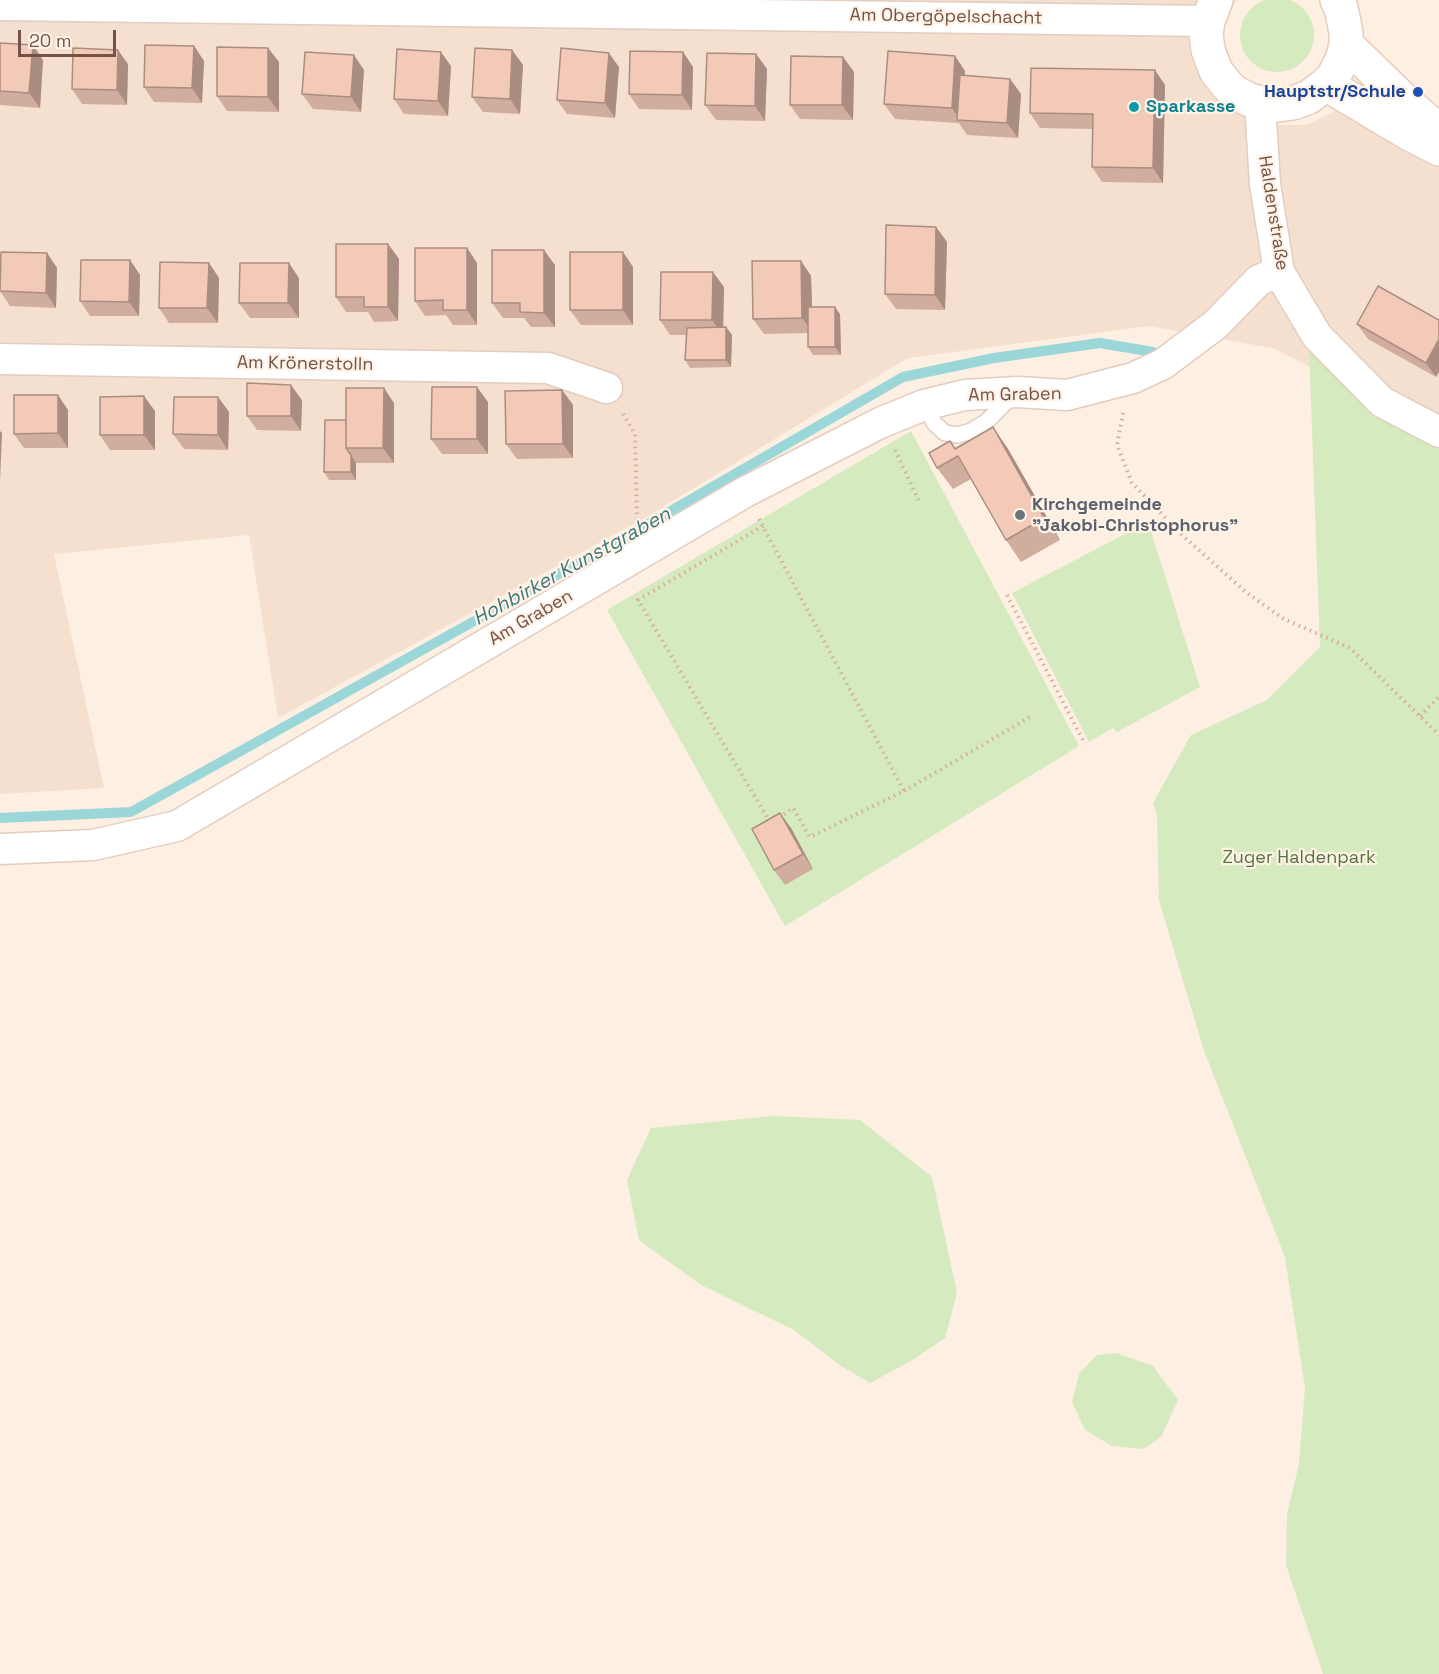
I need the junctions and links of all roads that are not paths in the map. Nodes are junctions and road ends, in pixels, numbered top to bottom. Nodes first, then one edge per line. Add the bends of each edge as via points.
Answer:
1 (1337, 0) edge
2 (0, 5) edge
3 (1212, 10) edge
4 (1346, 44) junction
5 (1326, 84) junction
6 (1260, 104) junction
7 (1439, 131) edge
8 (1439, 149) edge
9 (1279, 272) junction
10 (0, 359) edge
11 (608, 388) road end
12 (1439, 432) edge
13 (0, 849) edge

1 - 4 street via 1345,22
2 - 3 street, Am Obergöpelschacht
3 - 6 street via 1206,34 1216,71 1234,92
4 - 5 street via 1338,68
4 - 7 street
5 - 6 street via 1309,98 1293,103
5 - 8 street
6 - 9 street, Haldenstraße via 1265,184
9 - 12 street, Haldenstraße via 1317,336 1382,402
9 - 13 street, Am Graben via 1259,280 1215,325 1164,364 1134,378 1067,395 965,395 924,405 880,423 745,492 177,826 93,845
10 - 11 street, Am Krönerstolln via 548,368

